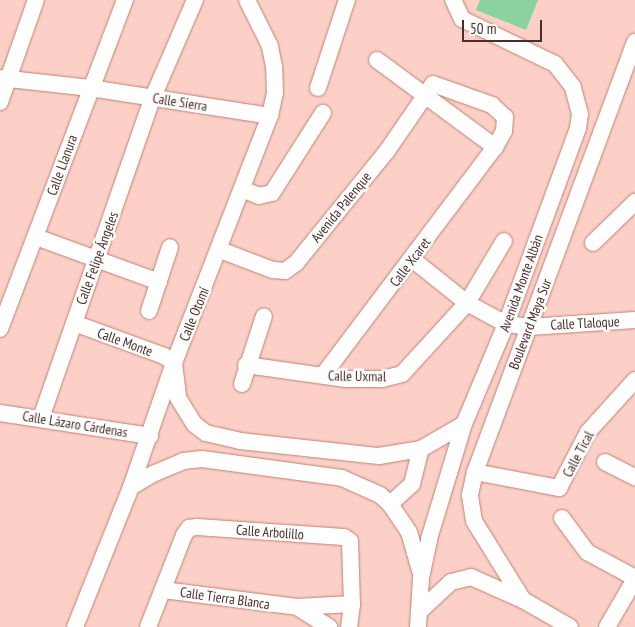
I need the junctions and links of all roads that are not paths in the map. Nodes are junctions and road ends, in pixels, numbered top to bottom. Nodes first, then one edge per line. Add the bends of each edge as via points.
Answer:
1 (36, 0) edge
2 (125, 0) edge
3 (194, 0) edge
4 (247, 0) edge
5 (347, 0) edge
6 (453, 0) edge
7 (635, 42) edge
8 (377, 60) dead end
9 (4, 79) edge
10 (90, 88) junction
11 (318, 88) dead end
12 (429, 89) junction
13 (153, 98) junction
14 (0, 102) edge
15 (323, 113) dead end
16 (270, 116) junction
17 (495, 147) junction
18 (242, 189) junction
19 (635, 202) edge
20 (36, 237) junction
21 (504, 241) dead end
22 (593, 243) dead end
23 (170, 247) dead end
24 (220, 250) junction
25 (412, 259) junction
26 (96, 260) junction
27 (159, 282) junction
28 (466, 303) junction
29 (149, 311) dead end
30 (264, 316) dead end
31 (632, 317) edge
32 (74, 323) junction
33 (506, 324) junction
34 (530, 327) junction
35 (0, 329) edge
36 (174, 363) junction
37 (246, 365) junction
38 (323, 376) junction
39 (635, 380) edge
40 (242, 384) dead end
41 (0, 413) edge
42 (41, 418) junction
43 (464, 424) junction
44 (150, 436) junction
45 (421, 449) junction
46 (605, 462) dead end
47 (475, 472) junction
48 (635, 477) edge
49 (132, 488) junction
50 (390, 504) junction
51 (562, 518) dead end
52 (421, 578) junction
53 (635, 578) edge
54 (164, 590) junction
55 (523, 600) junction
56 (352, 604) junction
57 (297, 607) junction
58 (418, 622) edge
59 (75, 627) edge
60 (148, 627) edge
61 (329, 627) edge
62 (349, 627) edge
63 (570, 627) edge
64 (607, 627) edge

1 - 9 street
2 - 10 street, Calle Llanura
3 - 13 street, Calle Felipe Ángeles
4 - 16 street, Calle Otomí via 270,46 275,92
5 - 11 street
6 - 33 street, Avenida Monte Albán via 456,11 468,23 555,64 566,76 578,99 578,128
7 - 34 street, Boulevard Maya Sur
8 - 12 street
9 - 10 street, Calle Sierra
9 - 14 street
10 - 13 street, Calle Sierra
10 - 20 street, Calle Llanura
12 - 17 street
12 - 17 street, Calle Xcaret via 498,110 505,117 506,127
12 - 24 street, Avenida Palenque via 387,151 296,263 285,271 273,270
13 - 16 street, Calle Sierra
13 - 26 street, Calle Felipe Ángeles
15 - 18 street via 272,193 265,197
16 - 18 street, Calle Otomí
17 - 25 street, Calle Xcaret
18 - 24 street, Calle Otomí
19 - 22 street
20 - 26 street
20 - 35 street, Calle Llanura
21 - 28 street, Calle Uxmal
23 - 27 street
24 - 36 street, Calle Otomí
25 - 28 street
25 - 38 street, Calle Xcaret
26 - 27 street
26 - 32 street, Calle Felipe Ángeles
27 - 29 street
28 - 33 street
28 - 38 street, Calle Uxmal via 402,374 382,379
30 - 37 street
31 - 34 street, Calle Tlaloque
32 - 36 street, Calle Monte via 164,356
32 - 42 street, Calle Felipe Ángeles
33 - 34 street, Calle Tlaloque
33 - 43 street, Avenida Monte Albán
34 - 47 street, Boulevard Maya Sur
36 - 44 street, Calle Otomí
36 - 45 street via 178,398 194,424 206,433 379,456
37 - 38 street, Calle Uxmal
37 - 40 street
39 - 47 street, Calle Tical via 588,432 559,488
41 - 42 street, Calle Lázaro Cárdenas
42 - 44 street, Calle Lázaro Cárdenas
43 - 45 street
43 - 52 street, Avenida Monte Albán via 429,539
44 - 49 street, Calle Otomí
45 - 50 street via 412,484
46 - 48 street
47 - 55 street, Boulevard Maya Sur via 470,494 474,521
49 - 50 street via 153,474 183,462 219,460 342,478 380,495
49 - 59 street, Calle Otomí
50 - 52 street via 409,532
51 - 53 street via 586,552
52 - 58 street, Avenida Monte Albán
53 - 64 street
54 - 56 street, Calle Arbolillo via 189,528 344,537 350,541
54 - 57 street, Calle Tierra Blanca
54 - 60 street, Calle Tierra Blanca
55 - 58 street, Boulevard Maya Sur via 478,578 465,577 445,586
55 - 63 street, Boulevard Maya Sur
56 - 57 street, Calle Tierra Blanca
56 - 62 street
57 - 61 street, Calle Tierra Blanca

